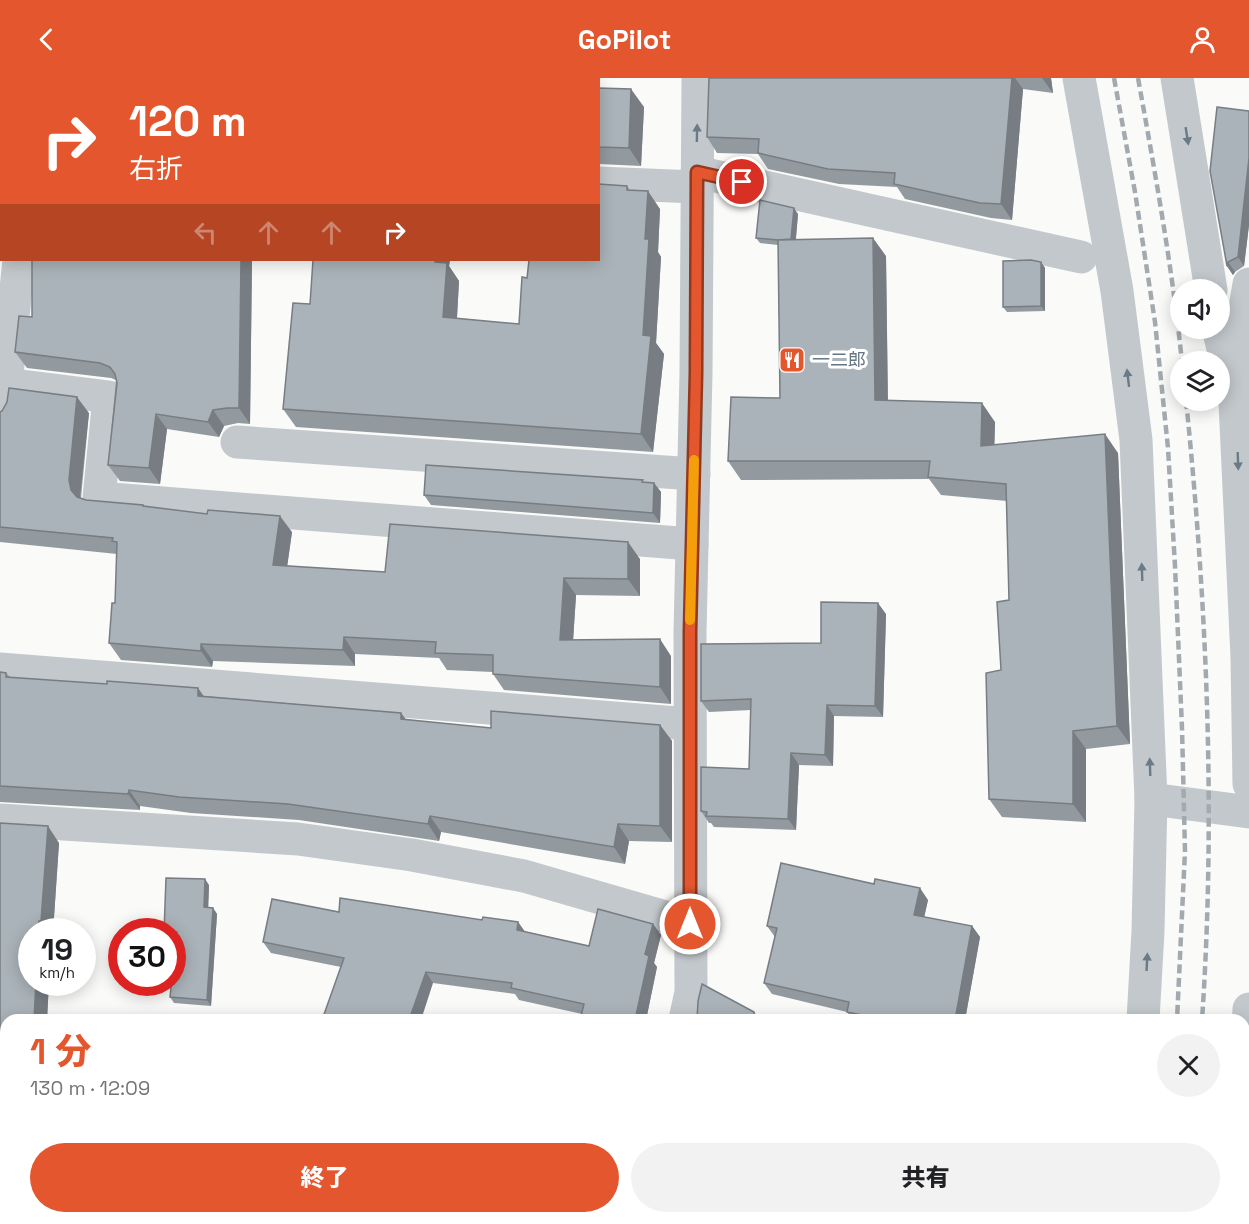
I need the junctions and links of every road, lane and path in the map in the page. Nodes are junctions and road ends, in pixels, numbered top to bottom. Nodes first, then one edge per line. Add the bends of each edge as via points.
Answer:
1 (698, 78) edge
2 (1078, 78) edge
3 (1177, 78) edge
4 (697, 179) junction
5 (600, 183) edge
6 (1081, 257) dead end
7 (19, 261) edge
8 (1209, 279) edge
9 (1248, 300) edge
10 (1221, 339) edge
11 (3, 400) edge
12 (1236, 403) junction
13 (237, 441) dead end
14 (694, 474) junction
15 (692, 544) junction
16 (1248, 657) edge
17 (0, 669) edge
18 (690, 724) junction
19 (1249, 784) edge
20 (1151, 800) junction
21 (1249, 812) edge
22 (0, 820) edge
23 (690, 924) junction
24 (686, 1014) edge
25 (1143, 1014) edge

4 -> 1 street
20 -> 2 street via 1136,440 1117,291
3 -> 8 street
4 - 5 street
4 - 6 street
4 - 14 street
7 - 11 street
9 - 12 street
10 - 12 street
11 - 15 street via 110,397 99,498
12 -> 16 street
13 - 14 street
14 - 15 street
15 - 18 street
16 - 19 street
17 - 18 street
18 - 23 street
20 - 21 street
25 -> 20 street
22 - 23 street via 298,839 412,855 524,876
23 - 24 street via 691,992

